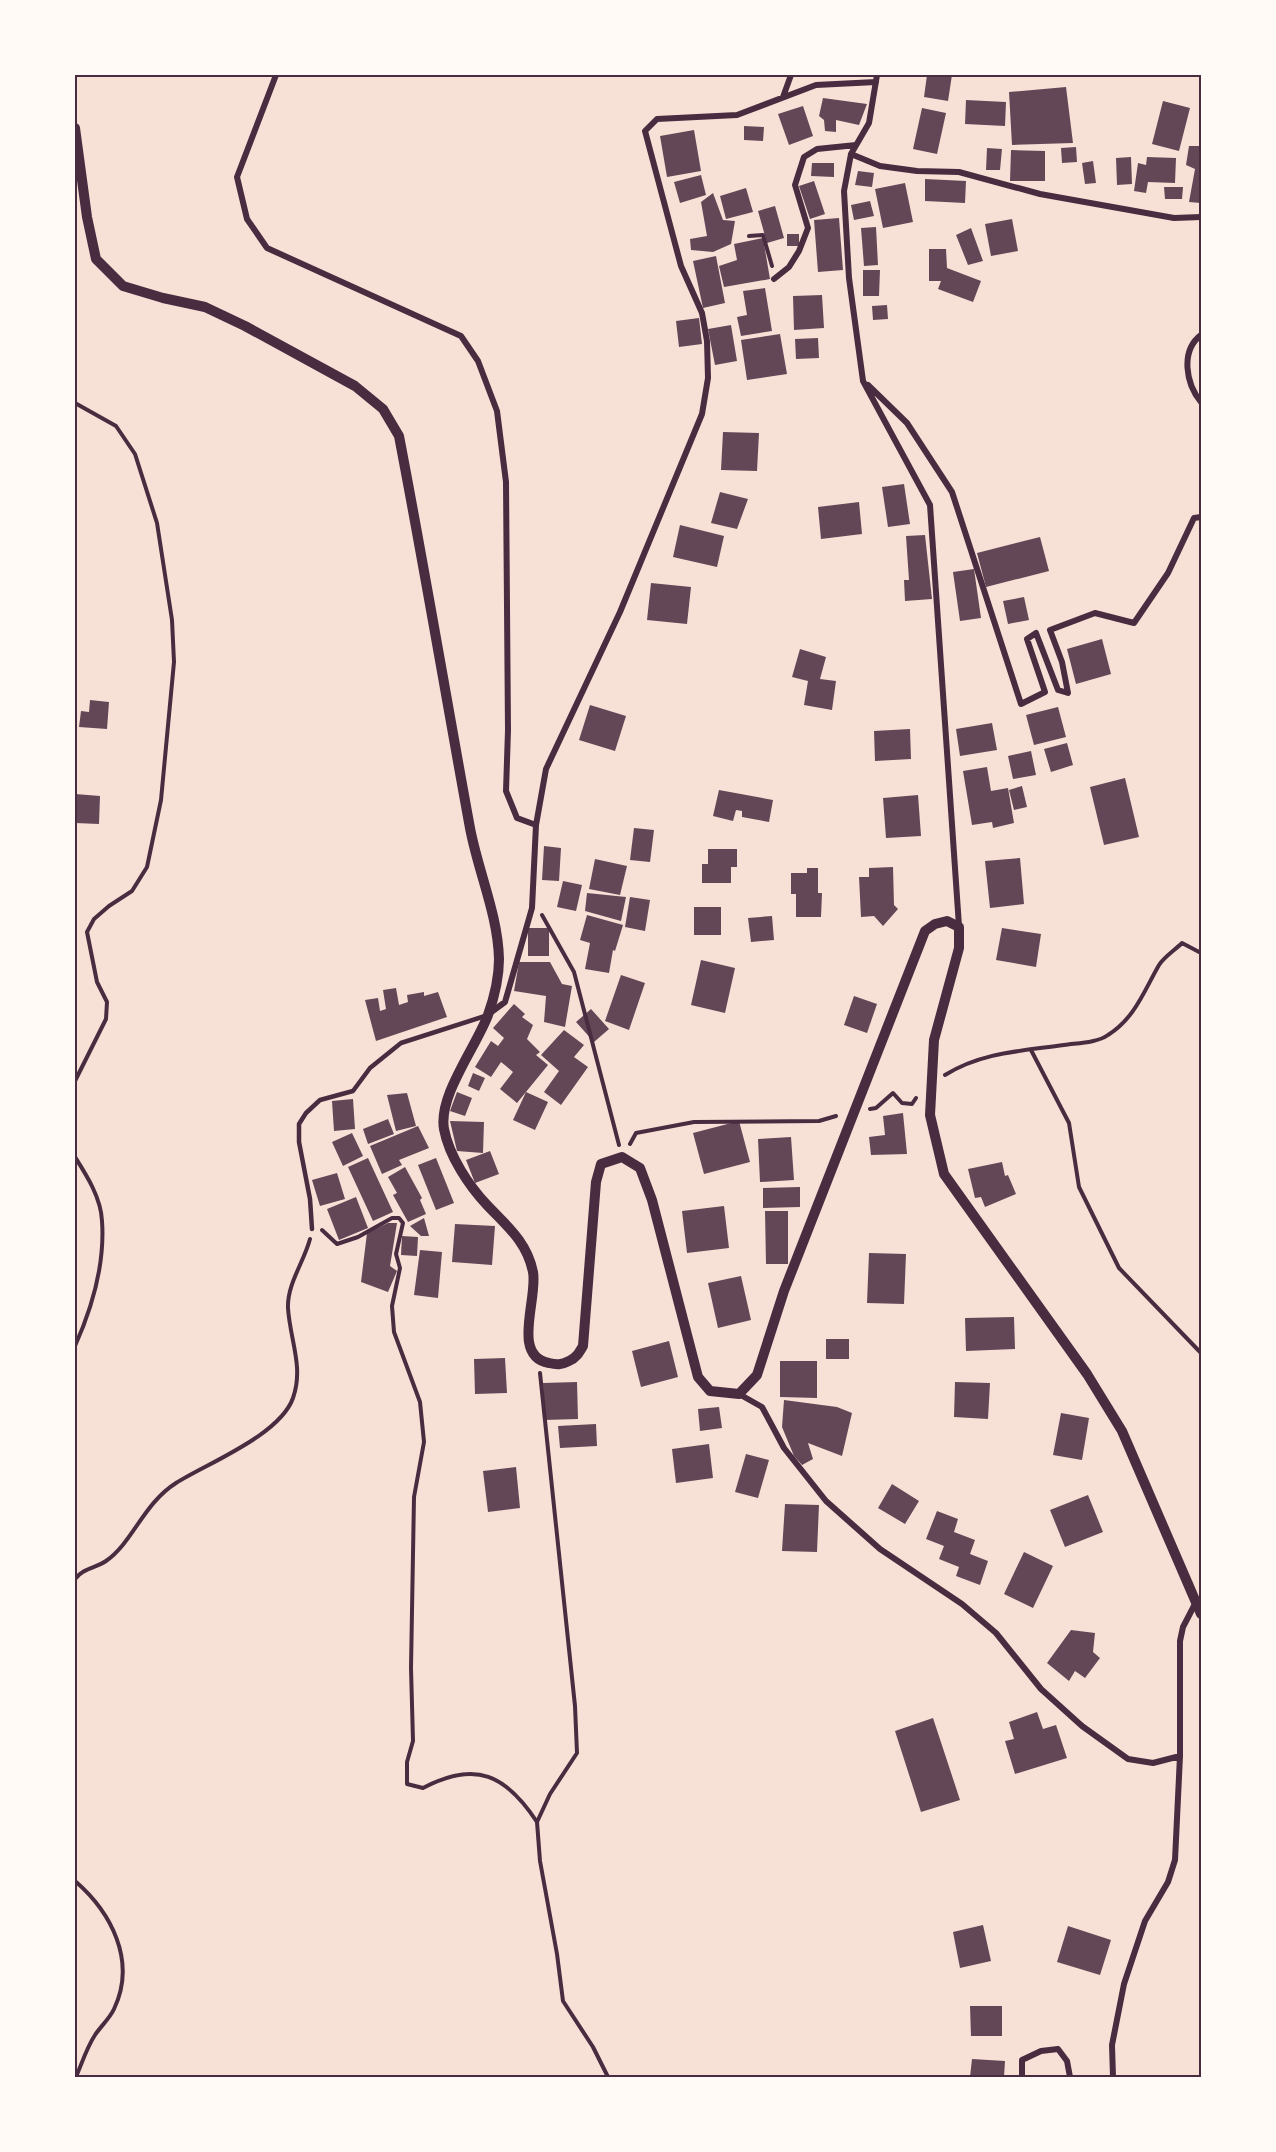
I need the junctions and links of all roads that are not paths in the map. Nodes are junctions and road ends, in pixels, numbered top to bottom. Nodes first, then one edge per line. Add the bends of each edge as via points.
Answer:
1 (276, 75) edge
2 (791, 75) edge
3 (876, 78) edge
4 (783, 97) junction
5 (75, 128) edge
6 (856, 145) junction
7 (851, 154) junction
8 (1201, 218) edge
9 (774, 279) road end
10 (1201, 335) edge
11 (864, 381) junction
12 (1201, 402) edge
13 (1201, 517) edge
14 (536, 825) junction
15 (959, 927) junction
16 (488, 1015) junction
17 (312, 1229) road end
18 (739, 1394) junction
19 (1196, 1602) junction
20 (1201, 1614) edge
21 (1180, 1756) junction
22 (1113, 2076) edge
23 (1022, 2077) edge
24 (1070, 2077) edge

1 - 14 street via 237,177 247,219 267,248 461,336 478,362 497,411 506,482 506,791 517,818
2 - 4 street
3 - 4 street via 816,85
3 - 6 street via 868,123
4 - 14 street via 737,115 657,119 645,131 681,266 702,313 708,378 704,405 620,612 546,769
5 - 16 street via 96,259 123,286 205,307 245,326 355,386 383,409 399,436 471,832 495,930 499,959
6 - 7 street
6 - 9 street via 817,149 804,157 795,185 808,228 789,267
7 - 8 street via 880,166 959,172 1040,194 1174,218
7 - 11 street via 844,191 849,278
10 - 12 street via 1188,354 1187,374
11 - 13 street via 907,423 952,492 1021,704 1045,692 1027,639 1036,633 1058,690 1068,693 1050,630 1095,614 1134,623 1168,573 1194,518
11 - 15 street via 930,505
14 - 16 street via 532,908 505,1002
15 - 18 street via 947,921 925,931 784,1291 757,1375
15 - 19 street via 959,948 934,1040 930,1115 944,1174 1087,1374 1122,1431
16 - 17 lane via 400,1043 370,1068 353,1091 320,1100 306,1113 299,1124 299,1142
16 - 18 street via 446,1105 444,1131 462,1171 486,1204 513,1230 529,1255 534,1276 528,1340 531,1353 539,1361 559,1365 577,1356 583,1347 596,1182 601,1164 622,1157 640,1168 652,1200 698,1377 710,1391
18 - 21 street via 762,1407 784,1448 826,1501 880,1550 962,1604 996,1633 1041,1689 1082,1726 1128,1759 1153,1763
19 - 20 street
19 - 21 street via 1180,1641
21 - 22 street via 1175,1860 1145,1922 1127,1974 1112,2045
23 - 24 street via 1022,2060 1041,2051 1058,2049 1067,2061

